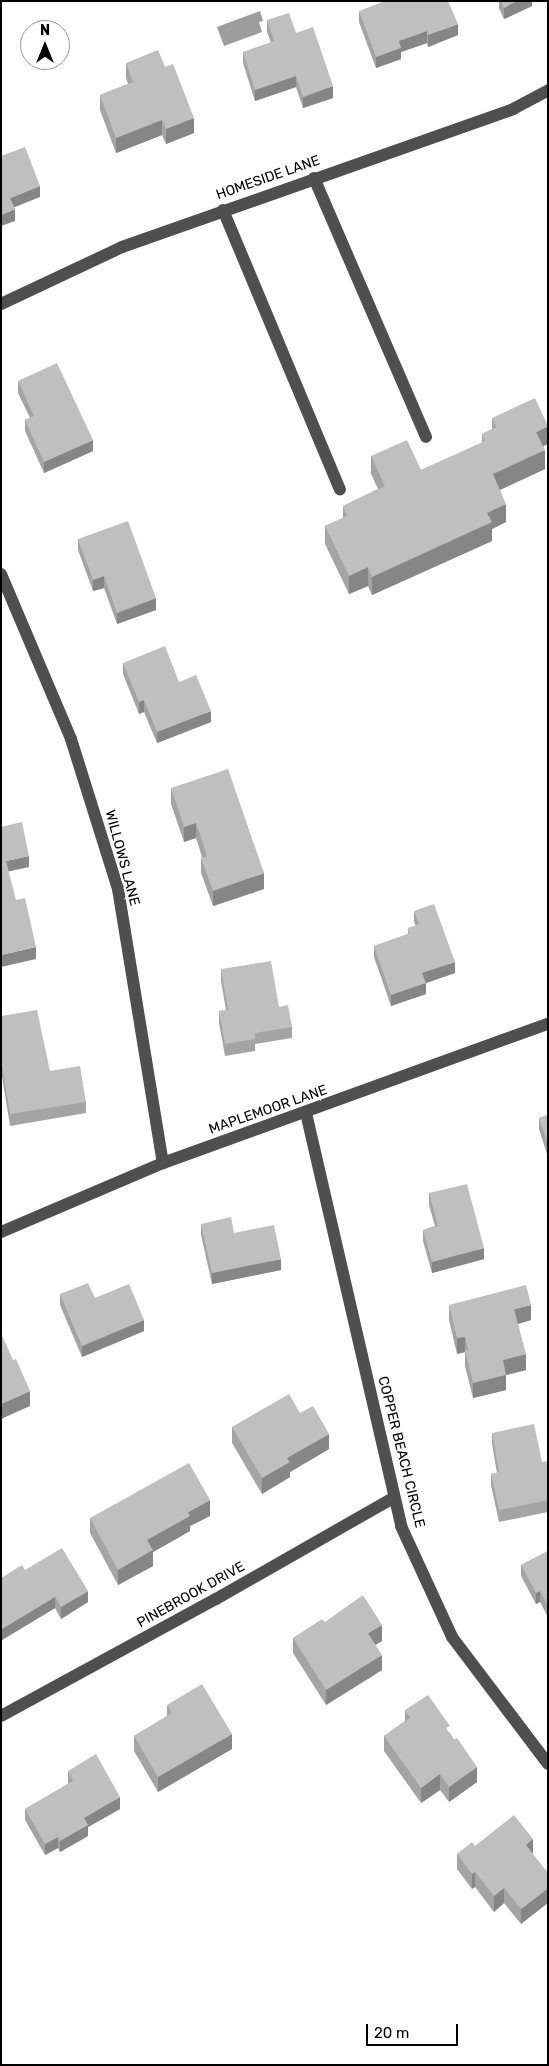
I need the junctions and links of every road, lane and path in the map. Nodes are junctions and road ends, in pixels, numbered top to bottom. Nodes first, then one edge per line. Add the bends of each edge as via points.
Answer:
1 (548, 90) edge
2 (314, 178) junction
3 (223, 210) junction
4 (1, 304) edge
5 (426, 437) dead end
6 (340, 490) dead end
7 (1, 574) edge
8 (548, 1024) edge
9 (306, 1113) junction
10 (163, 1163) junction
11 (1, 1232) edge
12 (394, 1498) junction
13 (1, 1716) edge
14 (548, 1764) edge

1 - 2 street, HOMESIDE LANE via 513,109
2 - 3 street, HOMESIDE LANE
2 - 5 street
3 - 4 street, HOMESIDE LANE via 122,247
3 - 6 street
7 - 10 street, WILLOWS LANE via 71,739 118,889
8 - 9 street, MAPLEMOOR LANE
9 - 10 street, MAPLEMOOR LANE
9 - 12 street, COPPER BEACH CIRCLE
10 - 11 street, MAPLEMOOR LANE
12 - 13 street, PINEBROOK DRIVE
12 - 14 street, COPPER BEACH CIRCLE via 401,1526 452,1637

